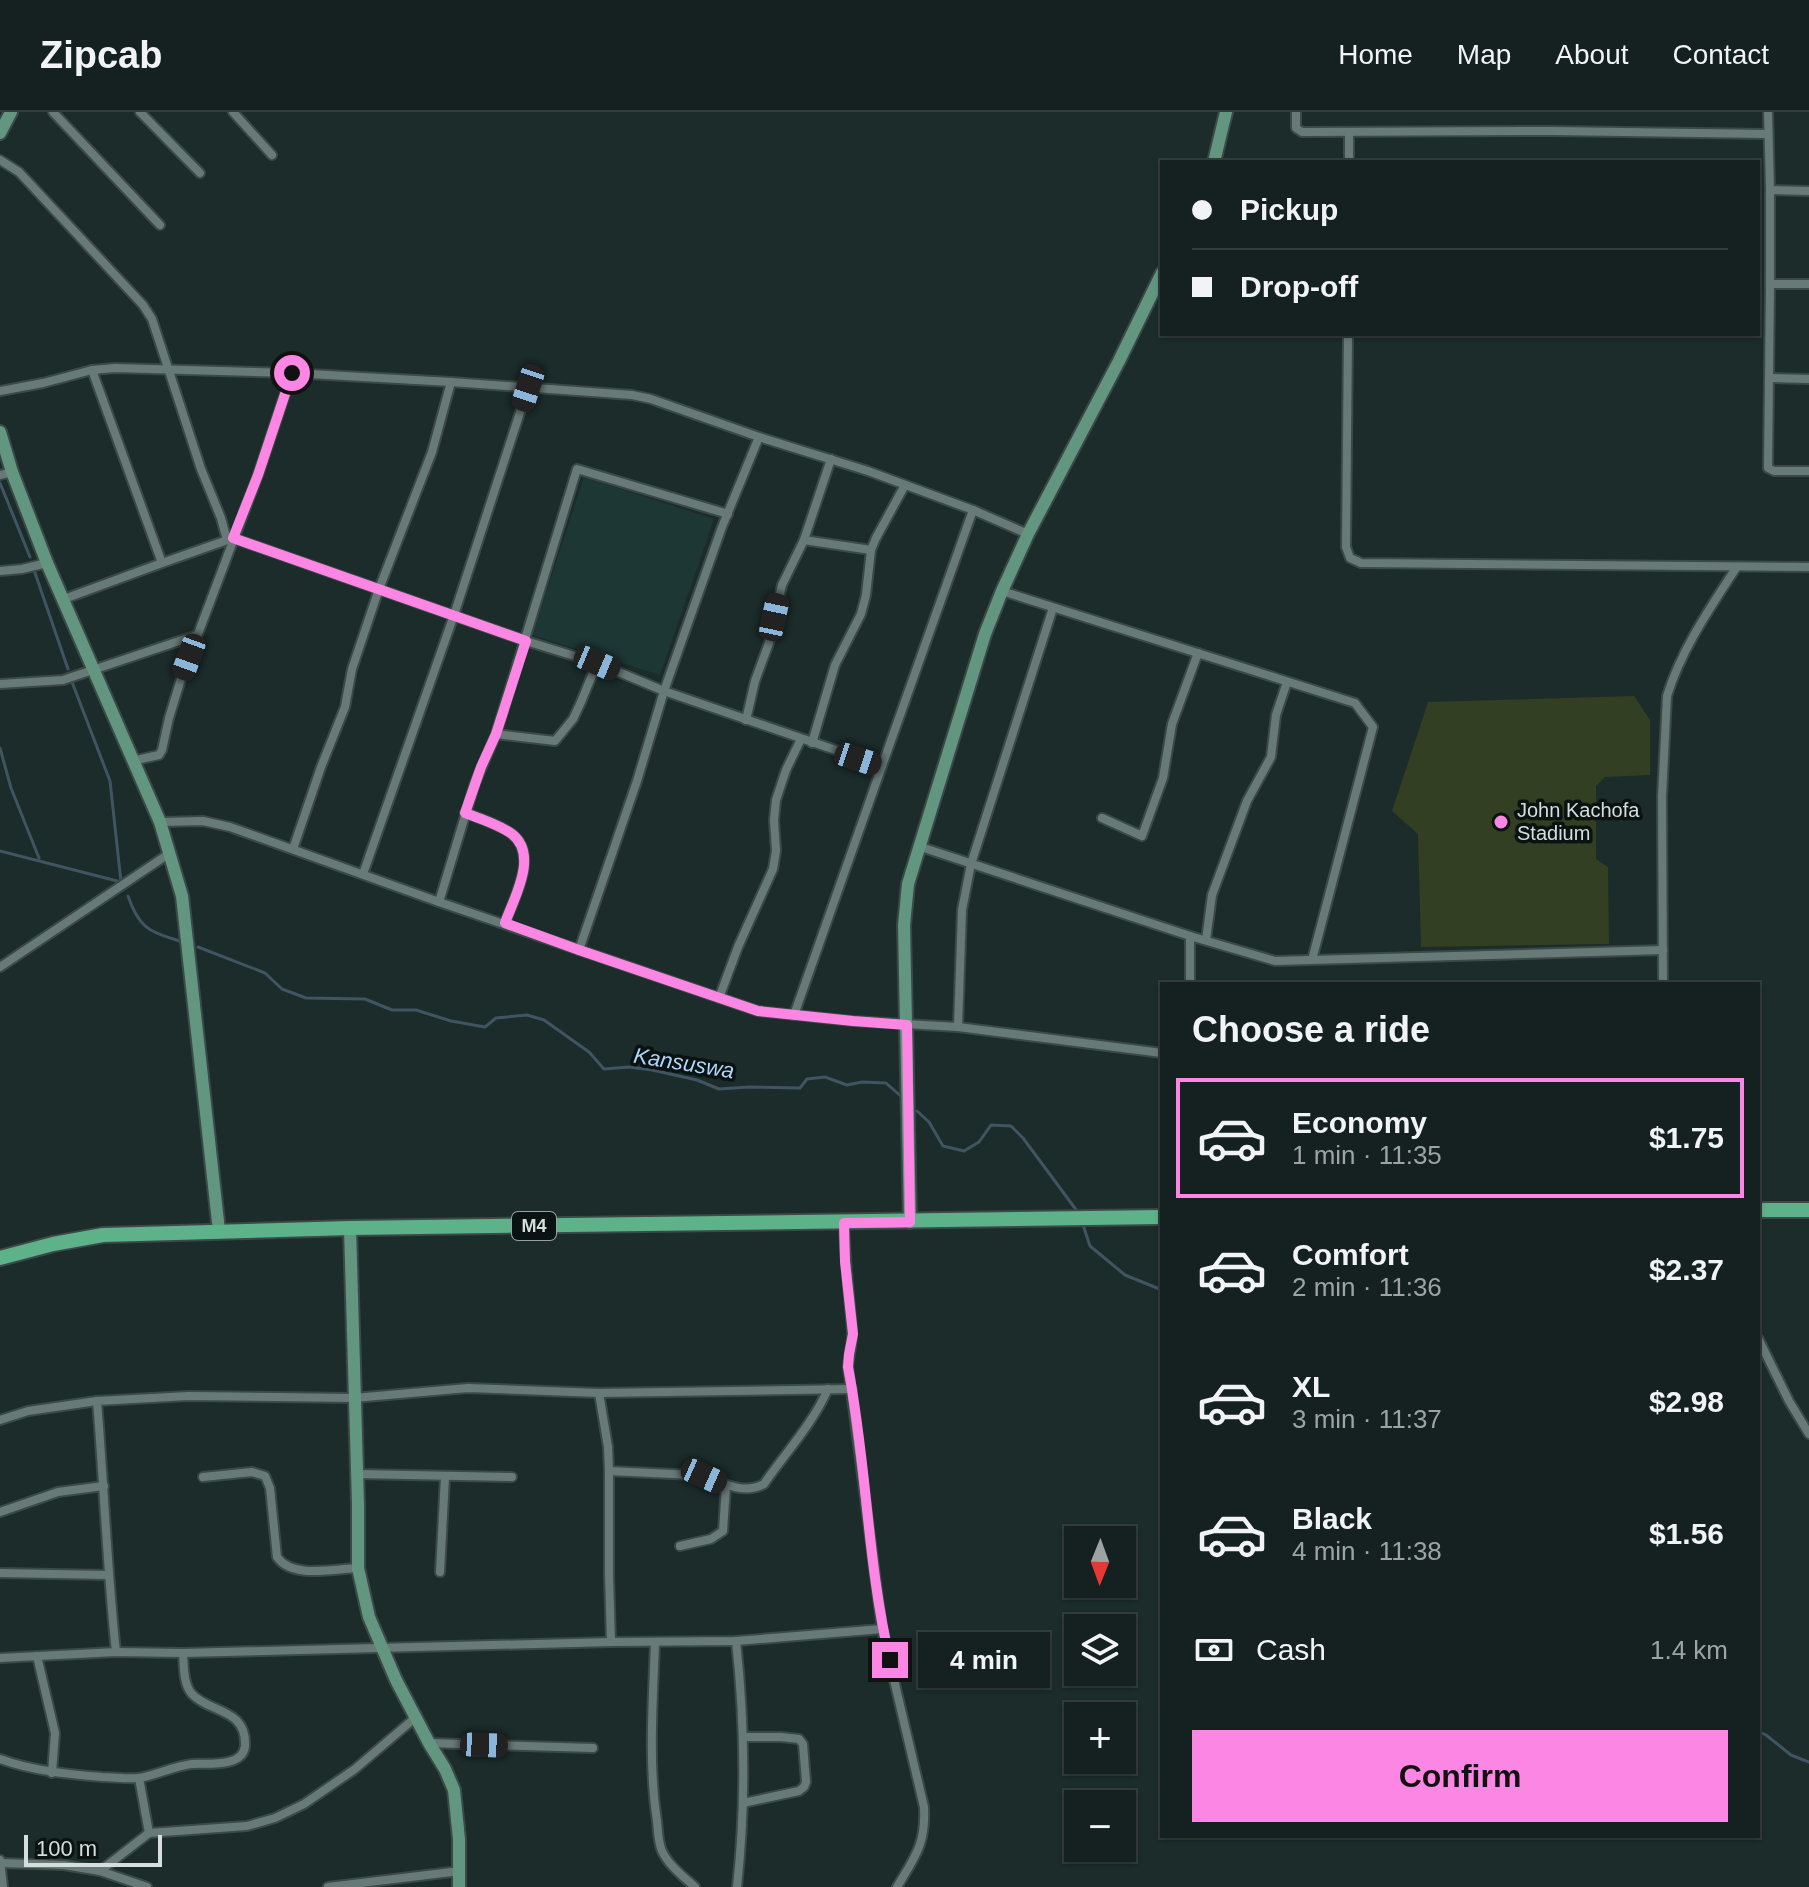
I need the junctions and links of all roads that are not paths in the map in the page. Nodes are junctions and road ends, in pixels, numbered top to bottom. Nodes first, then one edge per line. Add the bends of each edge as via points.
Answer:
1 (11, 112) edge
2 (53, 112) edge
3 (140, 112) edge
4 (233, 112) edge
5 (1226, 112) edge
6 (1296, 112) edge
7 (1768, 112) edge
8 (0, 133) edge
9 (1349, 133) junction
10 (1768, 134) junction
11 (272, 155) dead end
12 (0, 160) edge
13 (1214, 160) edge
14 (1349, 160) edge
15 (200, 173) dead end
16 (1770, 190) junction
17 (1809, 191) edge
18 (160, 225) dead end
19 (1160, 277) edge
20 (1770, 284) junction
21 (1809, 284) edge
22 (1348, 336) edge
23 (92, 370) junction
24 (169, 370) junction
25 (292, 373) junction
26 (1769, 378) junction
27 (1809, 379) edge
28 (451, 382) junction
29 (528, 388) junction
30 (0, 391) edge
31 (0, 432) edge
32 (759, 437) junction
33 (831, 459) junction
34 (1809, 471) edge
35 (6, 474) edge
36 (905, 485) junction
37 (973, 510) junction
38 (728, 514) junction
39 (1028, 534) junction
40 (230, 539) junction
41 (804, 540) junction
42 (871, 550) junction
43 (47, 563) junction
44 (162, 563) junction
45 (1809, 567) edge
46 (1736, 568) junction
47 (0, 571) edge
48 (379, 589) junction
49 (1002, 591) junction
50 (64, 599) junction
51 (1053, 608) junction
52 (454, 615) junction
53 (197, 635) junction
54 (526, 641) junction
55 (1198, 653) junction
56 (597, 663) junction
57 (94, 669) junction
58 (1287, 682) junction
59 (0, 684) edge
60 (664, 691) junction
61 (746, 720) junction
62 (496, 734) junction
63 (801, 739) junction
64 (812, 743) junction
65 (132, 761) junction
66 (882, 766) junction
67 (465, 813) junction
68 (1102, 818) dead end
69 (160, 822) junction
70 (918, 846) junction
71 (293, 849) junction
72 (170, 853) junction
73 (971, 864) junction
74 (363, 874) junction
75 (439, 902) junction
76 (505, 923) junction
77 (1190, 936) junction
78 (1206, 940) junction
79 (579, 950) junction
80 (1663, 950) junction
81 (1312, 960) junction
82 (0, 967) edge
83 (1190, 982) edge
84 (1663, 982) edge
85 (719, 998) junction
86 (794, 1015) junction
87 (907, 1025) junction
88 (958, 1027) junction
89 (1160, 1053) edge
90 (1760, 1210) edge
91 (1809, 1210) edge
92 (1160, 1217) edge
93 (910, 1222) junction
94 (844, 1223) junction
95 (350, 1228) junction
96 (219, 1231) junction
97 (0, 1258) edge
98 (1760, 1342) edge
99 (828, 1389) junction
100 (852, 1389) junction
101 (599, 1393) junction
102 (354, 1398) junction
103 (97, 1401) junction
104 (0, 1420) edge
105 (1809, 1434) edge
106 (609, 1471) junction
107 (357, 1474) junction
108 (203, 1477) dead end
109 (445, 1477) junction
110 (512, 1477) dead end
111 (104, 1486) junction
112 (726, 1486) junction
113 (0, 1512) edge
114 (680, 1546) dead end
115 (358, 1568) junction
116 (440, 1572) dead end
117 (0, 1573) edge
118 (108, 1575) junction
119 (882, 1629) junction
120 (736, 1641) junction
121 (611, 1642) junction
122 (655, 1642) junction
123 (383, 1649) junction
124 (116, 1652) junction
125 (183, 1653) junction
126 (37, 1656) junction
127 (0, 1658) edge
128 (416, 1717) junction
129 (743, 1737) junction
130 (429, 1743) junction
131 (593, 1748) dead end
132 (0, 1759) edge
133 (52, 1773) junction
134 (139, 1778) junction
135 (743, 1803) junction
136 (149, 1833) junction
137 (0, 1861) edge
138 (100, 1871) junction
139 (460, 1871) junction
140 (3, 1887) edge
141 (147, 1887) edge
142 (328, 1887) edge
143 (459, 1887) edge
144 (695, 1887) edge
145 (737, 1887) edge
146 (897, 1887) edge

1 - 8 street
2 - 18 street
3 - 15 street
4 - 11 street
5 - 13 street
6 - 9 street via 1298,131
7 - 10 street
9 - 10 street
9 - 14 street
10 - 16 street
12 - 24 street via 19,172 143,305
16 - 17 street
16 - 20 street
19 - 39 street
20 - 21 street
20 - 26 street
22 - 46 street via 1350,558 1361,563
23 - 24 street
23 - 30 street
23 - 44 street
24 - 25 street
24 - 40 street
25 - 28 street
25 - 40 street
26 - 27 street
26 - 34 street via 1768,468
28 - 29 street
28 - 48 street via 432,452
29 - 32 street via 651,399
29 - 52 street
31 - 35 street
32 - 33 street
32 - 38 street
33 - 36 street
33 - 41 street
35 - 43 street
36 - 37 street
36 - 42 street
37 - 39 street
37 - 66 street
38 - 54 street via 577,469
38 - 60 street
39 - 49 street
40 - 44 street
40 - 48 street
40 - 53 street
41 - 42 street
41 - 61 street via 782,585
42 - 64 street via 861,614 835,665
43 - 47 street
43 - 50 street
44 - 50 street
45 - 46 street
46 - 80 street via 1707,612 1667,696
48 - 52 street
48 - 71 street via 345,707
49 - 51 street
49 - 70 street
50 - 57 street
51 - 55 street
51 - 73 street
52 - 54 street
52 - 74 street
53 - 57 street
53 - 65 street via 161,753
54 - 56 street
54 - 62 street
55 - 58 street
55 - 68 street via 1172,724 1163,778 1142,836
56 - 60 street
56 - 62 street via 573,719 555,741
57 - 59 street via 63,680
57 - 65 street
58 - 78 street via 1271,757 1247,801 1212,895
58 - 81 street via 1355,703 1373,727
60 - 61 street
60 - 79 street
61 - 63 street
62 - 67 street
63 - 64 street
63 - 85 street via 776,800 773,869
64 - 66 street
65 - 69 street
66 - 86 street
67 - 75 street
67 - 76 street via 496,825 522,847 524,869
69 - 71 street via 215,823
69 - 72 street
70 - 73 street
70 - 87 street via 905,903
71 - 74 street
72 - 82 street
72 - 96 street via 186,923
73 - 77 street
73 - 88 street via 962,910
74 - 75 street
75 - 76 street
76 - 79 street
77 - 78 street
77 - 83 street
78 - 81 street via 1275,961
79 - 85 street
80 - 81 street
80 - 84 street
85 - 86 street via 758,1011
86 - 87 street
87 - 88 street
87 - 93 street
88 - 89 street
90 - 91 main road
92 - 93 main road, M4
93 - 94 main road, M4
94 - 95 main road, M4
94 - 100 street
95 - 96 main road, M4
95 - 102 street
96 - 97 main road, M4 via 103,1235
98 - 105 street
99 - 100 street
99 - 101 street
99 - 112 street via 764,1484
100 - 119 street
101 - 102 street via 468,1388
101 - 106 street
102 - 103 street
102 - 107 street
103 - 104 street
103 - 111 street
106 - 112 street via 704,1476
106 - 121 street
107 - 109 street
107 - 115 street
108 - 115 street via 252,1472 265,1476 282,1564 304,1571
109 - 110 street
109 - 116 street
111 - 113 street via 58,1492
111 - 118 street
112 - 114 street via 723,1531
115 - 123 street
117 - 118 street
118 - 124 street
119 - 120 street
119 - 146 street via 925,1821 920,1849
120 - 122 street
120 - 129 street
121 - 122 street
121 - 123 street
122 - 144 street via 653,1748 660,1847
123 - 125 street
123 - 128 street
124 - 125 street
124 - 126 street
125 - 134 street via 190,1693 236,1721 244,1752 231,1761
126 - 127 street
126 - 133 street via 55,1733
128 - 130 street
128 - 136 street via 335,1784 275,1818 247,1826
129 - 135 street
129 - 135 street via 799,1739 806,1782 799,1791
130 - 131 street
130 - 139 street via 454,1790
132 - 133 street
133 - 134 street
134 - 136 street
135 - 145 street
136 - 138 street
137 - 138 street
137 - 140 street
138 - 141 street
139 - 142 street
139 - 143 street

